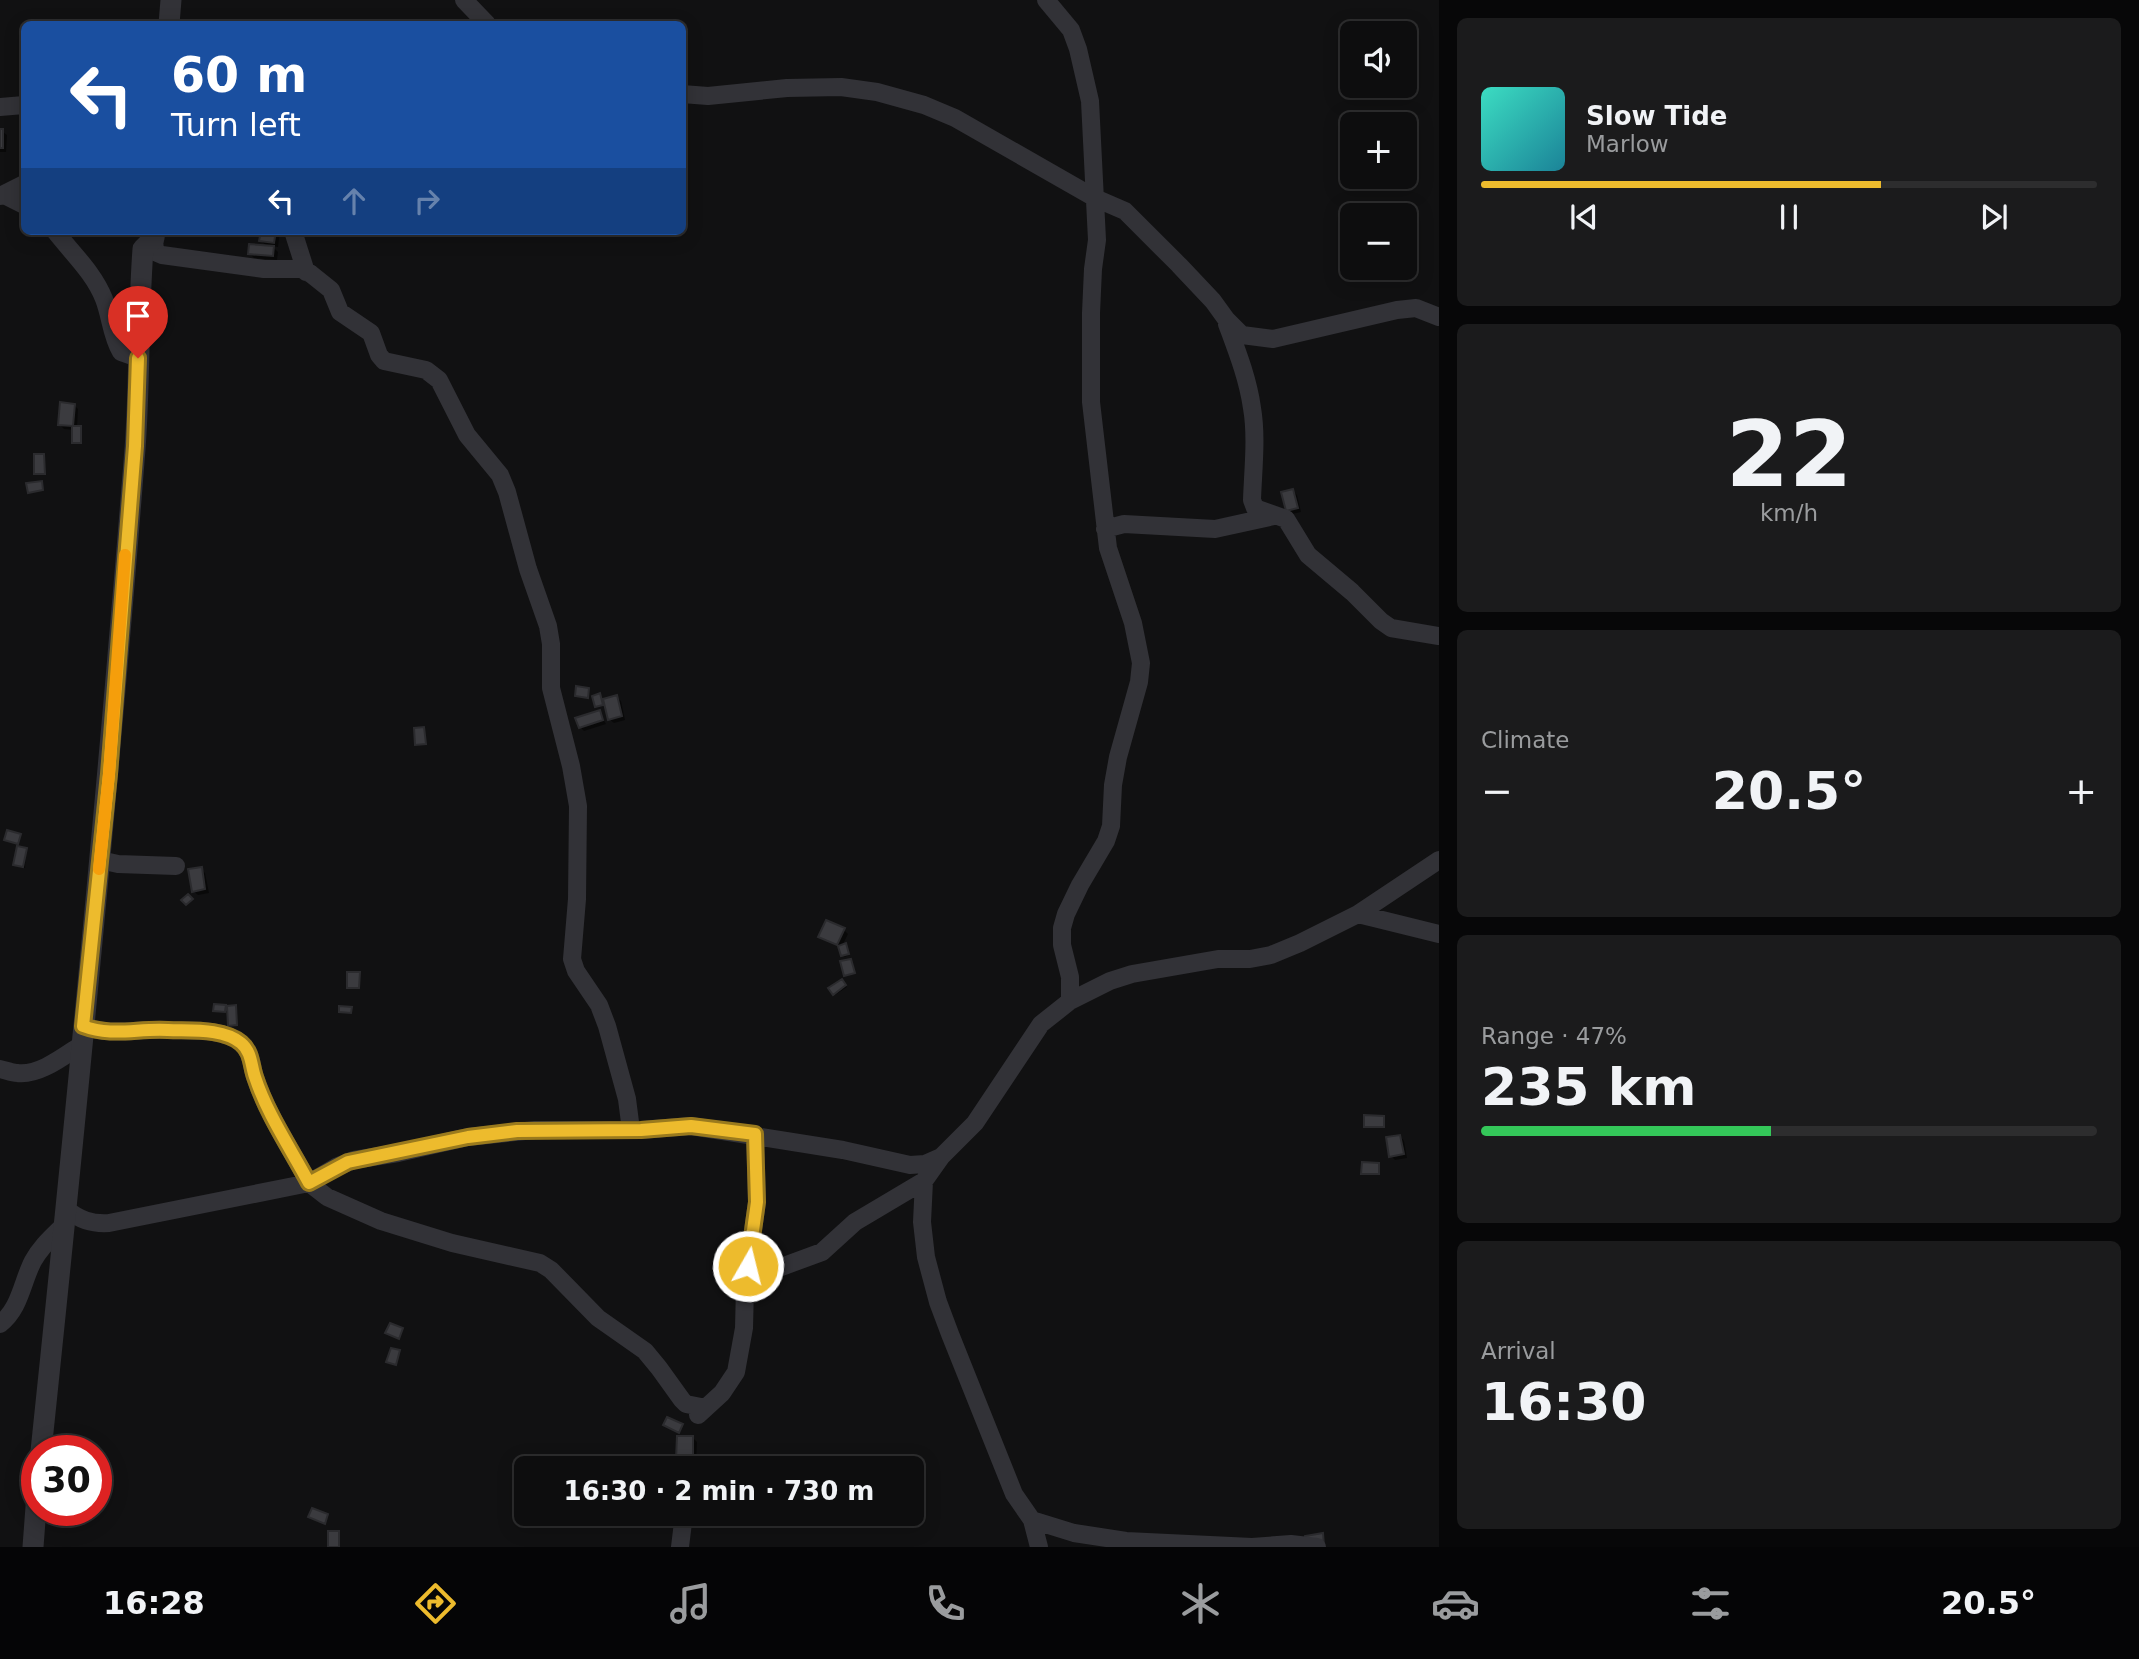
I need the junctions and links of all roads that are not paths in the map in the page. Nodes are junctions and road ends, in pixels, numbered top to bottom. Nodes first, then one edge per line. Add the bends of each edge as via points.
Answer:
1 (171, 0) edge
2 (464, 0) edge
3 (1056, 4) edge
4 (169, 21) edge
5 (483, 21) edge
6 (686, 94) edge
7 (21, 105) edge
8 (0, 107) edge
9 (21, 186) edge
10 (2, 196) edge
11 (1095, 198) junction
12 (21, 204) edge
13 (58, 235) edge
14 (154, 235) edge
15 (155, 235) edge
16 (294, 235) edge
17 (306, 272) junction
18 (1439, 317) edge
19 (1226, 319) junction
20 (138, 358) junction
21 (1278, 515) junction
22 (1105, 528) junction
23 (1439, 636) edge
24 (100, 860) junction
25 (1439, 860) edge
26 (176, 866) dead end
27 (1358, 914) junction
28 (1439, 934) edge
29 (1070, 1001) junction
30 (82, 1035) junction
31 (0, 1069) edge
32 (631, 1130) junction
33 (755, 1134) junction
34 (941, 1157) junction
35 (923, 1181) junction
36 (309, 1183) junction
37 (65, 1216) junction
38 (745, 1287) junction
39 (0, 1324) edge
40 (43, 1435) edge
41 (1032, 1520) junction
42 (35, 1526) edge
43 (683, 1526) edge
44 (33, 1547) edge
45 (680, 1547) edge
46 (1039, 1547) edge
47 (1317, 1547) edge

1 - 4 street
2 - 5 street
3 - 11 street via 1071,30 1087,85
6 - 11 street via 841,87 900,97 955,118
7 - 8 street
9 - 10 street
10 - 12 street
11 - 19 street via 1125,211 1138,223
11 - 22 street via 1091,402
13 - 20 street via 94,279 121,352
14 - 20 street via 143,249
15 - 17 street via 155,252 162,256
16 - 17 street
17 - 32 street via 331,290 340,312 371,333 384,362 426,370 439,380 467,435 504,482 550,635 551,688 578,806 572,959 603,1013
18 - 19 street via 1416,309 1397,310 1273,339 1242,335
19 - 21 street via 1252,406 1252,503 1257,510
20 - 24 street via 135,446
21 - 22 street via 1227,528 1124,524
21 - 23 street via 1286,519 1308,555 1381,621 1391,628
22 - 29 street via 1141,663 1116,767 1107,841 1080,885 1062,928
24 - 26 street
24 - 30 street
25 - 27 street
27 - 28 street
27 - 29 street via 1271,955 1132,974
29 - 34 street via 1041,1024 975,1123
30 - 31 street via 59,1059 30,1072
30 - 36 street via 152,1029 218,1034 243,1044 268,1106
30 - 37 street
32 - 33 street via 691,1126
32 - 36 street via 517,1131 468,1137 348,1162
33 - 34 street via 910,1165
33 - 38 street via 757,1202
34 - 35 street
35 - 38 street via 855,1222 822,1252 765,1273
35 - 41 street via 926,1257 938,1302 1014,1494
36 - 37 street via 108,1223
36 - 38 street via 338,1203 384,1222 540,1262 598,1318 645,1351 686,1404 702,1411 736,1372
37 - 39 street via 32,1262 15,1307
37 - 40 street
41 - 46 street
41 - 47 street via 1074,1533 1126,1541
42 - 44 street
43 - 45 street

